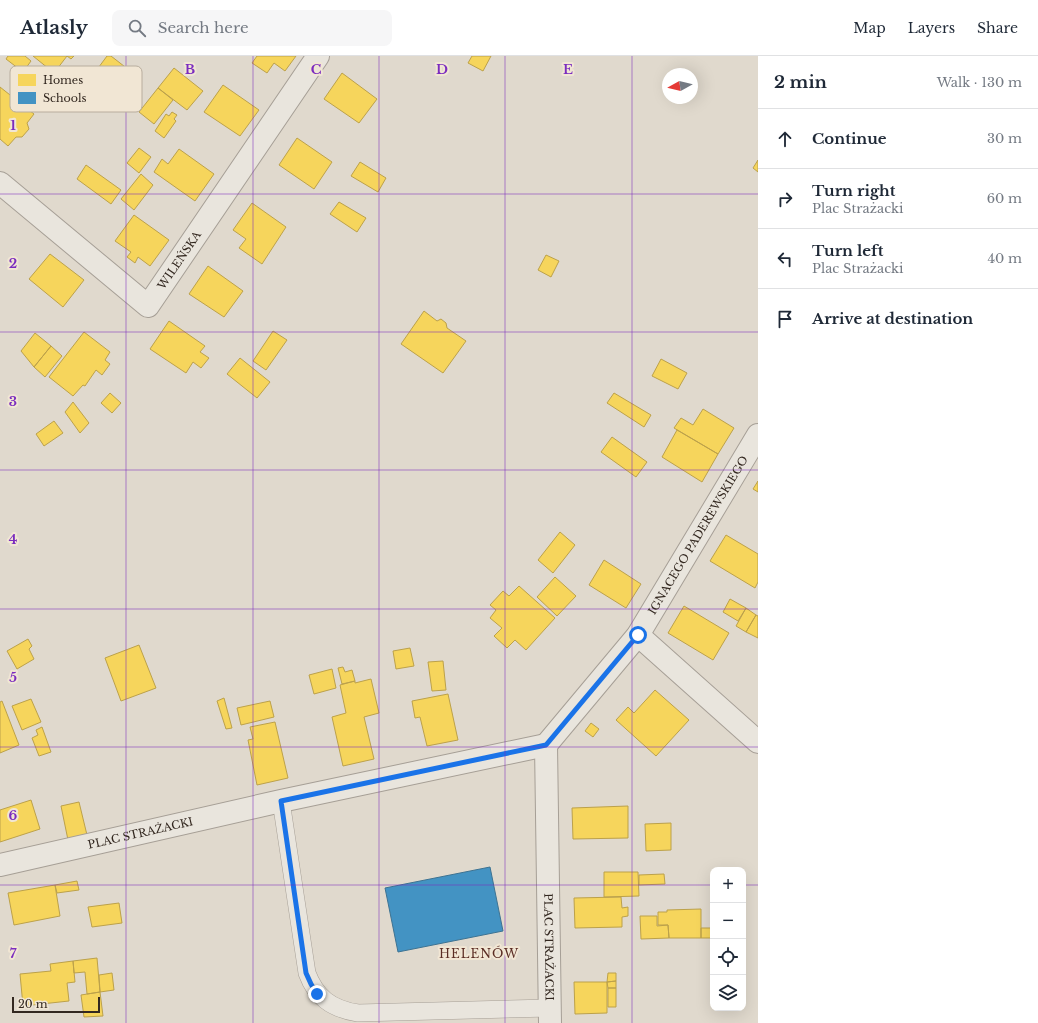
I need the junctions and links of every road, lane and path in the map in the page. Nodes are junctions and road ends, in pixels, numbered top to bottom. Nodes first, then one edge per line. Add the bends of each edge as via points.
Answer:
1 (318, 56) edge
2 (0, 183) edge
3 (758, 435) edge
4 (638, 635) junction
5 (758, 742) edge
6 (546, 745) junction
7 (281, 801) junction
8 (0, 865) edge
9 (550, 1016) edge

1 - 2 street, WILEŃSKA via 148,306
3 - 4 street, IGNACEGO PADEREWSKIEGO
4 - 5 street
4 - 6 street, IGNACEGO PADEREWSKIEGO
6 - 7 street, PLAC STRAŻACKI
6 - 9 street, PLAC STRAŻACKI
7 - 8 street, PLAC STRAŻACKI
7 - 9 lane, PLAC STRAŻACKI via 306,973 323,999 340,1009 358,1013

